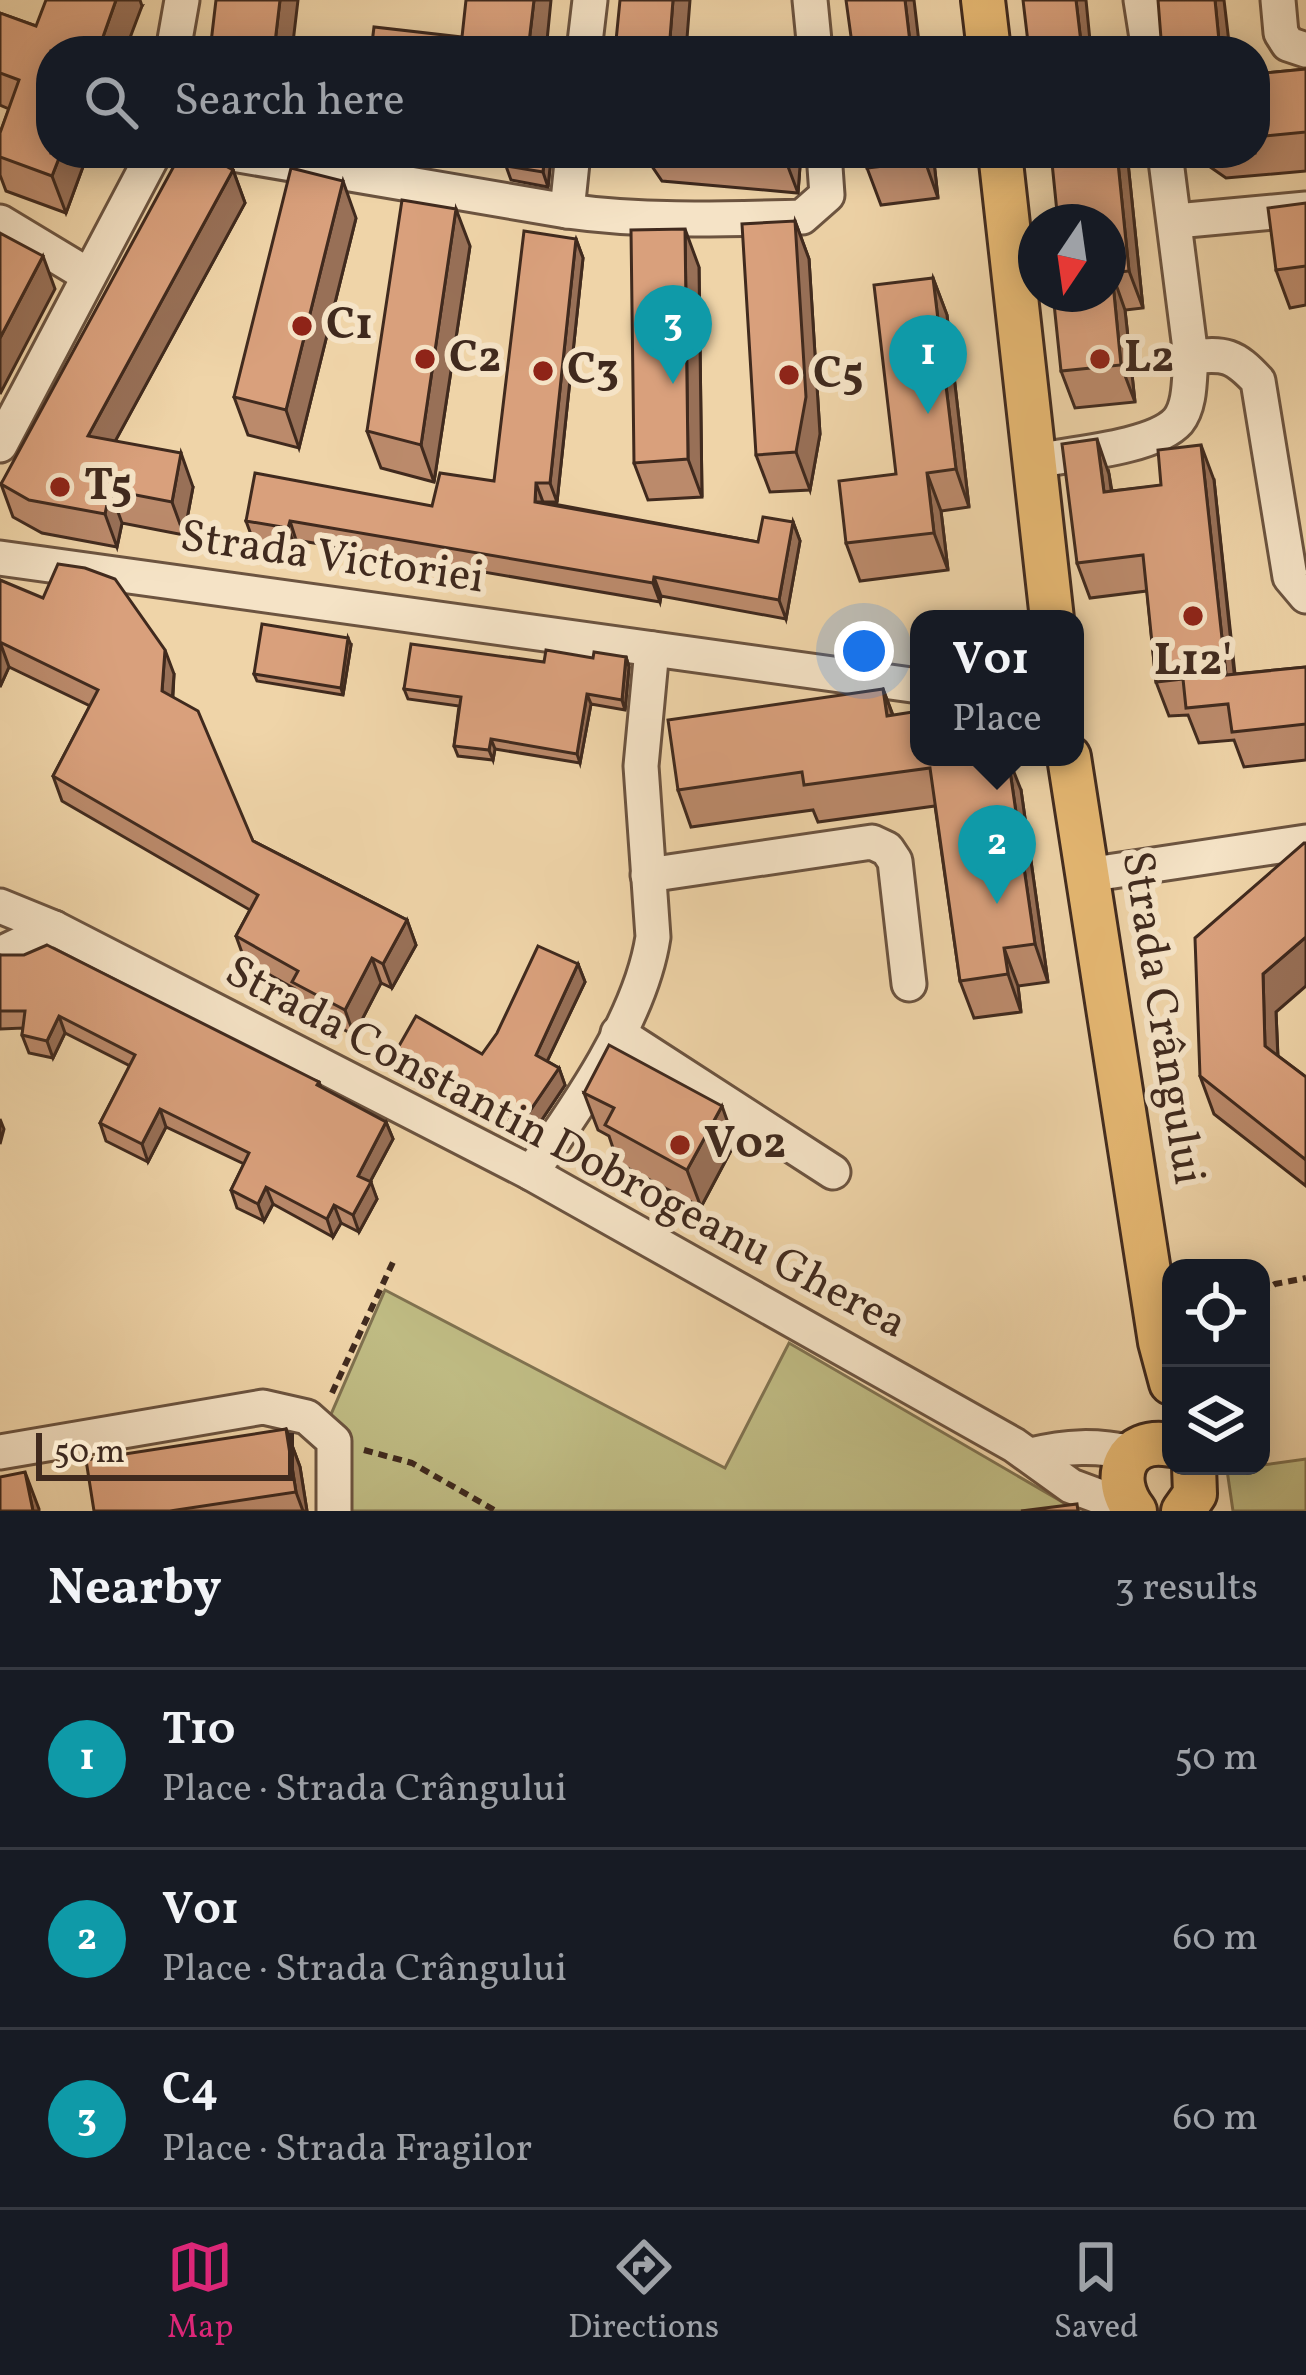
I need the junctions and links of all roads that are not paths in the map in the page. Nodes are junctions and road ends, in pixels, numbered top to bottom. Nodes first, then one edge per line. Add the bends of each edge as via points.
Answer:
1 (182, 0) edge
2 (590, 0) edge
3 (810, 0) edge
4 (983, 0) edge
5 (1141, 0) edge
6 (1278, 0) edge
7 (176, 36) edge
8 (586, 36) edge
9 (814, 36) edge
10 (987, 36) edge
11 (1147, 36) edge
12 (1306, 50) edge
13 (146, 168) edge
14 (315, 168) edge
15 (571, 168) edge
16 (825, 168) edge
17 (1002, 168) edge
18 (1167, 168) edge
19 (1306, 209) edge
20 (567, 211) junction
21 (1176, 220) junction
22 (0, 222) edge
23 (88, 275) junction
24 (1191, 357) junction
25 (0, 446) edge
26 (1034, 461) junction
27 (0, 558) edge
28 (1306, 596) edge
29 (1051, 610) edge
30 (652, 649) junction
31 (910, 685) edge
32 (1071, 766) edge
33 (1306, 842) edge
34 (648, 874) junction
35 (1088, 875) junction
36 (0, 906) edge
37 (54, 928) junction
38 (0, 954) edge
39 (910, 984) dead end
40 (619, 1033) junction
41 (833, 1172) dead end
42 (531, 1173) junction
43 (1166, 1367) edge
44 (1162, 1395) edge
45 (1149, 1448) edge
46 (0, 1452) edge
47 (1031, 1455) junction
48 (1134, 1510) edge
49 (334, 1511) edge

1 - 7 street
2 - 8 street
3 - 9 street
4 - 10 main road
5 - 11 street
6 - 12 street via 1281,33
13 - 23 street
14 - 20 street
15 - 20 street
16 - 20 street via 827,194 802,217
17 - 26 main road
18 - 21 street
19 - 21 street
21 - 24 street
22 - 23 street
23 - 25 street
24 - 26 street via 1177,422 1146,440
24 - 28 street via 1222,354 1258,381 1290,577
26 - 29 main road
27 - 30 street, Strada Victoriei
30 - 31 street, Strada Victoriei
30 - 34 street via 641,766
32 - 35 main road, Strada Crângului
33 - 35 street
34 - 39 street via 872,842 895,861
34 - 40 street via 650,957
35 - 43 main road, Strada Crângului
36 - 37 street, Strada Constantin Dobrogeanu Gherea
37 - 38 street
37 - 42 street, Strada Constantin Dobrogeanu Gherea
40 - 41 street
40 - 42 street
42 - 47 street, Strada Constantin Dobrogeanu Gherea
44 - 45 main road, Strada Crângului
45 - 47 street
45 - 48 main road, Strada Crângului via 1122,1471 1122,1492
46 - 49 street via 263,1407 308,1417 326,1433
47 - 48 street, Strada Constantin Dobrogeanu Gherea via 1071,1486

